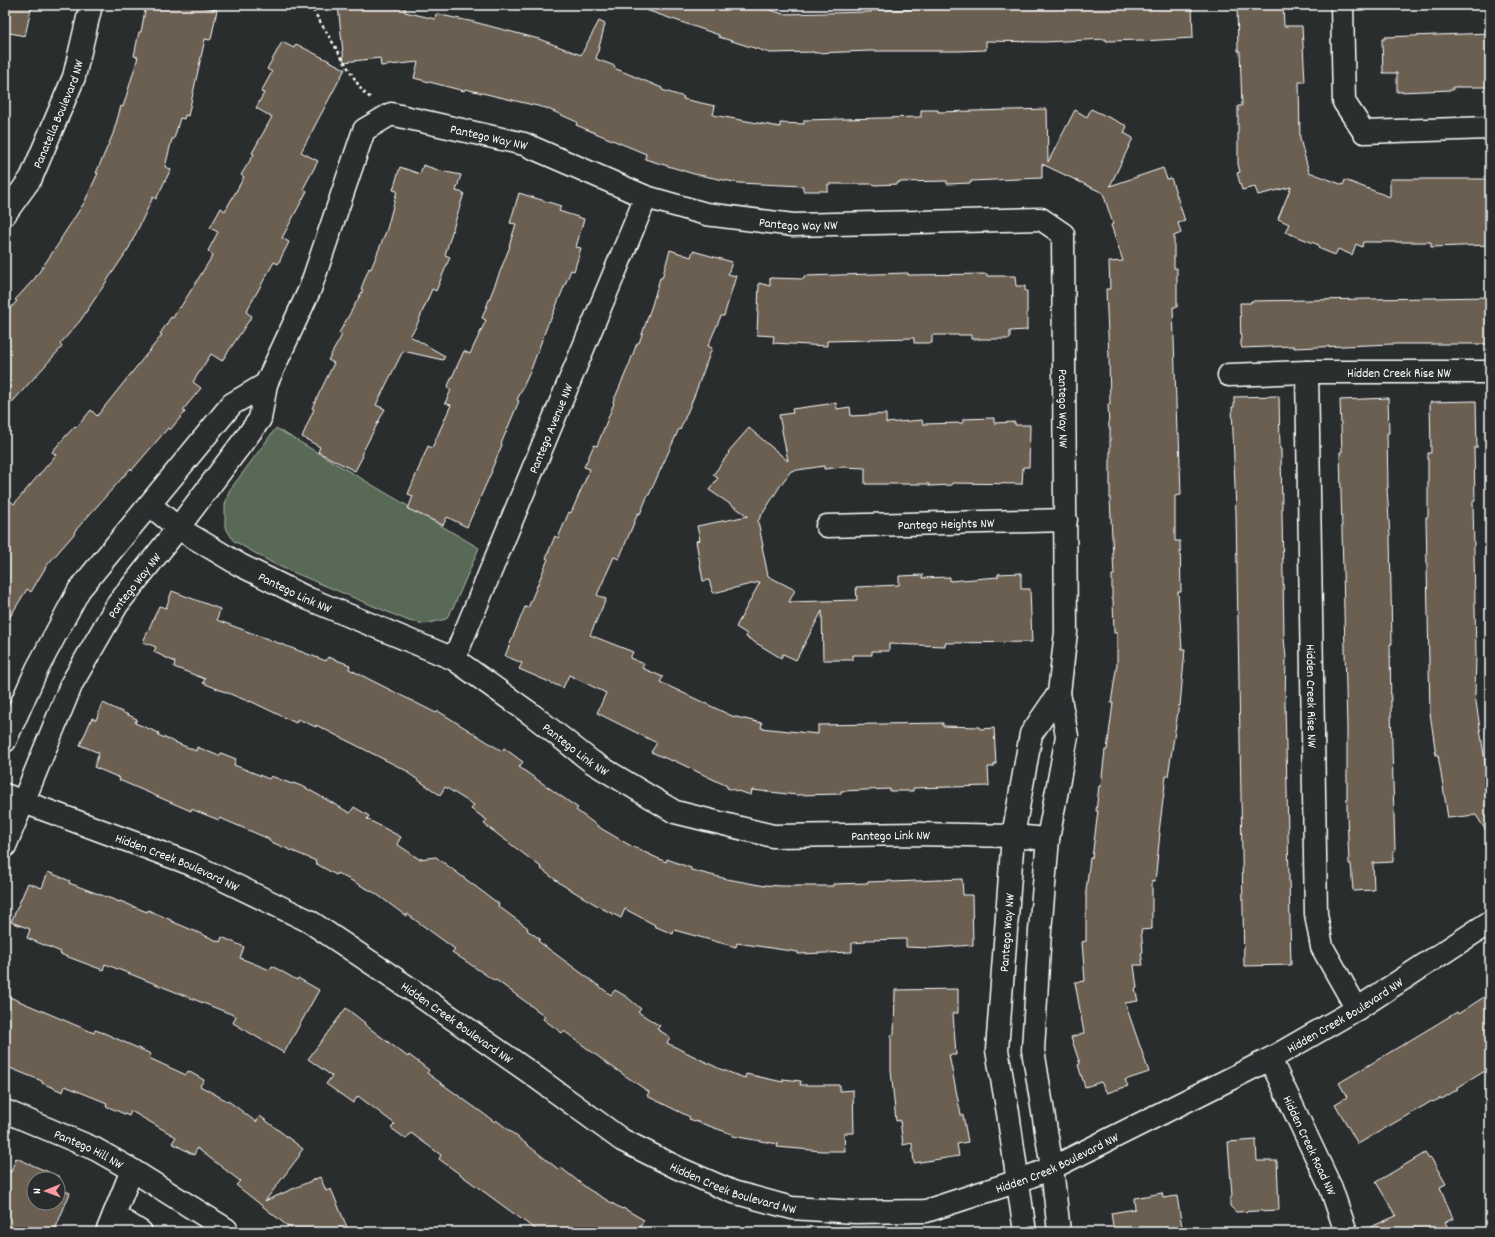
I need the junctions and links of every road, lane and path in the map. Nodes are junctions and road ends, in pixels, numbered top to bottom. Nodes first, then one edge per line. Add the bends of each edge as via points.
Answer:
1 (91, 5) edge
2 (310, 5) edge
3 (1342, 5) edge
4 (391, 114) junction
5 (1490, 128) edge
6 (646, 197) junction
7 (5, 214) edge
8 (1307, 372) junction
9 (1490, 372) edge
10 (1229, 375) dead end
11 (266, 384) junction
12 (150, 505) junction
13 (1066, 520) junction
14 (827, 526) dead end
15 (178, 528) junction
16 (454, 659) junction
17 (1059, 693) junction
18 (5, 741) edge
19 (14, 798) edge
20 (1013, 836) junction
21 (1048, 839) junction
22 (5, 846) edge
23 (1490, 922) edge
24 (1356, 1009) junction
25 (1270, 1059) junction
26 (5, 1112) edge
27 (1052, 1168) junction
28 (132, 1170) junction
29 (1018, 1181) junction
30 (110, 1224) edge
31 (141, 1232) edge
32 (226, 1232) edge
33 (1025, 1232) edge
34 (1059, 1232) edge
35 (1346, 1232) edge

1 - 7 street, Panatella Boulevard NW via 74,77 31,178
2 - 4 path via 362,91
3 - 5 street via 1344,102 1364,132
4 - 6 street, Pantego Way NW via 524,144
4 - 11 street, Pantego Way NW via 364,130 310,289
6 - 13 street, Pantego Way NW via 706,214 793,225 1041,219 1063,234
6 - 16 street, Pantego Avenue NW
8 - 9 street, Hidden Creek Rise NW
8 - 10 street, Hidden Creek Rise NW
8 - 24 street, Hidden Creek Rise NW via 1316,914 1322,947
11 - 12 street via 232,404
11 - 15 street, Pantego Way NW via 260,419
12 - 15 street, Pantego Link NW
12 - 18 street via 79,590 37,669
13 - 14 street, Pantego Heights NW
13 - 17 street, Pantego Way NW via 1066,632
15 - 16 street, Pantego Link NW via 240,565 309,599
15 - 19 street, Pantego Way NW via 116,605 72,683
16 - 20 street, Pantego Link NW via 592,762 675,812 773,836
17 - 20 street, Pantego Way NW via 1031,734
17 - 21 street, Pantego Way NW via 1067,736
19 - 22 street, Pantego Way NW
19 - 29 street, Hidden Creek Boulevard NW via 192,864 309,921 516,1063 622,1140 733,1192 792,1208 855,1212 926,1211
20 - 21 street, Pantego Link NW
20 - 29 street, Pantego Way NW via 998,1050
21 - 27 street, Pantego Way NW via 1033,1050
23 - 24 street, Hidden Creek Boulevard NW
24 - 25 street, Hidden Creek Boulevard NW
25 - 27 street, Hidden Creek Boulevard NW
25 - 35 street, Hidden Creek Road NW via 1331,1188
26 - 28 street, Pantego Hill NW via 95,1149
27 - 29 street, Hidden Creek Boulevard NW
27 - 34 street, Pantego Way NW
28 - 30 street, Pantego Hill NW
28 - 32 street via 226,1229
29 - 33 street, Pantego Way NW
30 - 31 street

